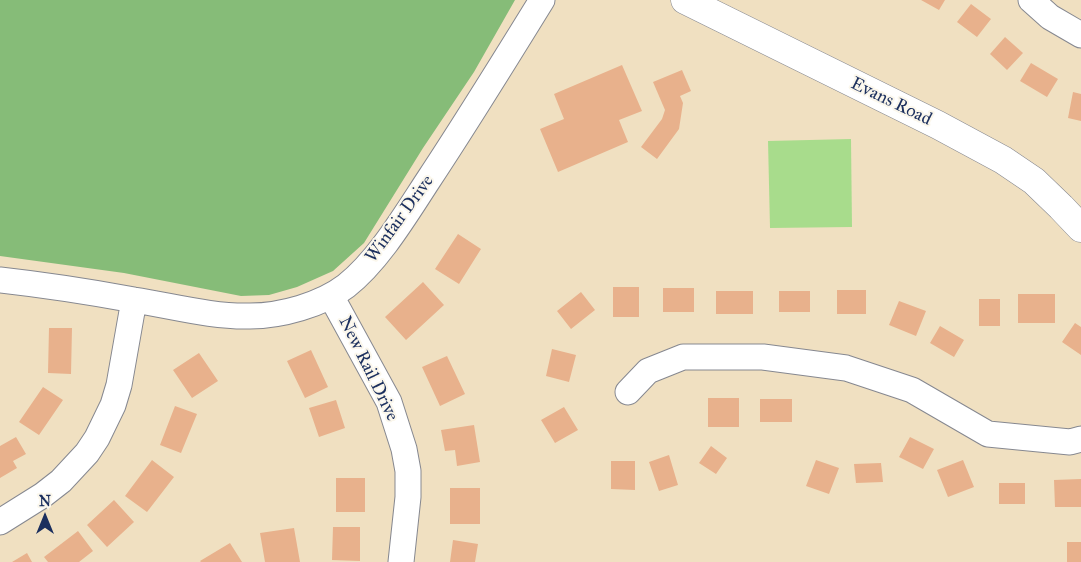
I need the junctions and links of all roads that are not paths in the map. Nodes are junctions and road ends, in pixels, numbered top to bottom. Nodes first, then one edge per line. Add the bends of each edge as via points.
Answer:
1 (542, 0) edge
2 (685, 0) edge
3 (1031, 0) edge
4 (1081, 35) edge
5 (1081, 228) edge
6 (0, 280) edge
7 (331, 296) junction
8 (134, 300) junction
9 (628, 392) dead end
10 (1081, 439) edge
11 (0, 522) edge
12 (401, 562) edge

1 - 7 street, Winfair Drive via 394,232 367,265
2 - 5 main road, Evans Road via 1003,160 1034,181
3 - 4 street via 1050,17
6 - 8 street, Winfair Drive
7 - 8 street, Winfair Drive via 299,308 252,316 229,316
7 - 12 street, New Rail Drive via 389,402 404,449 408,497
8 - 11 street via 119,385 97,438 62,481
9 - 10 street via 648,371 683,356 764,357 846,368 912,390 988,434 1070,442

